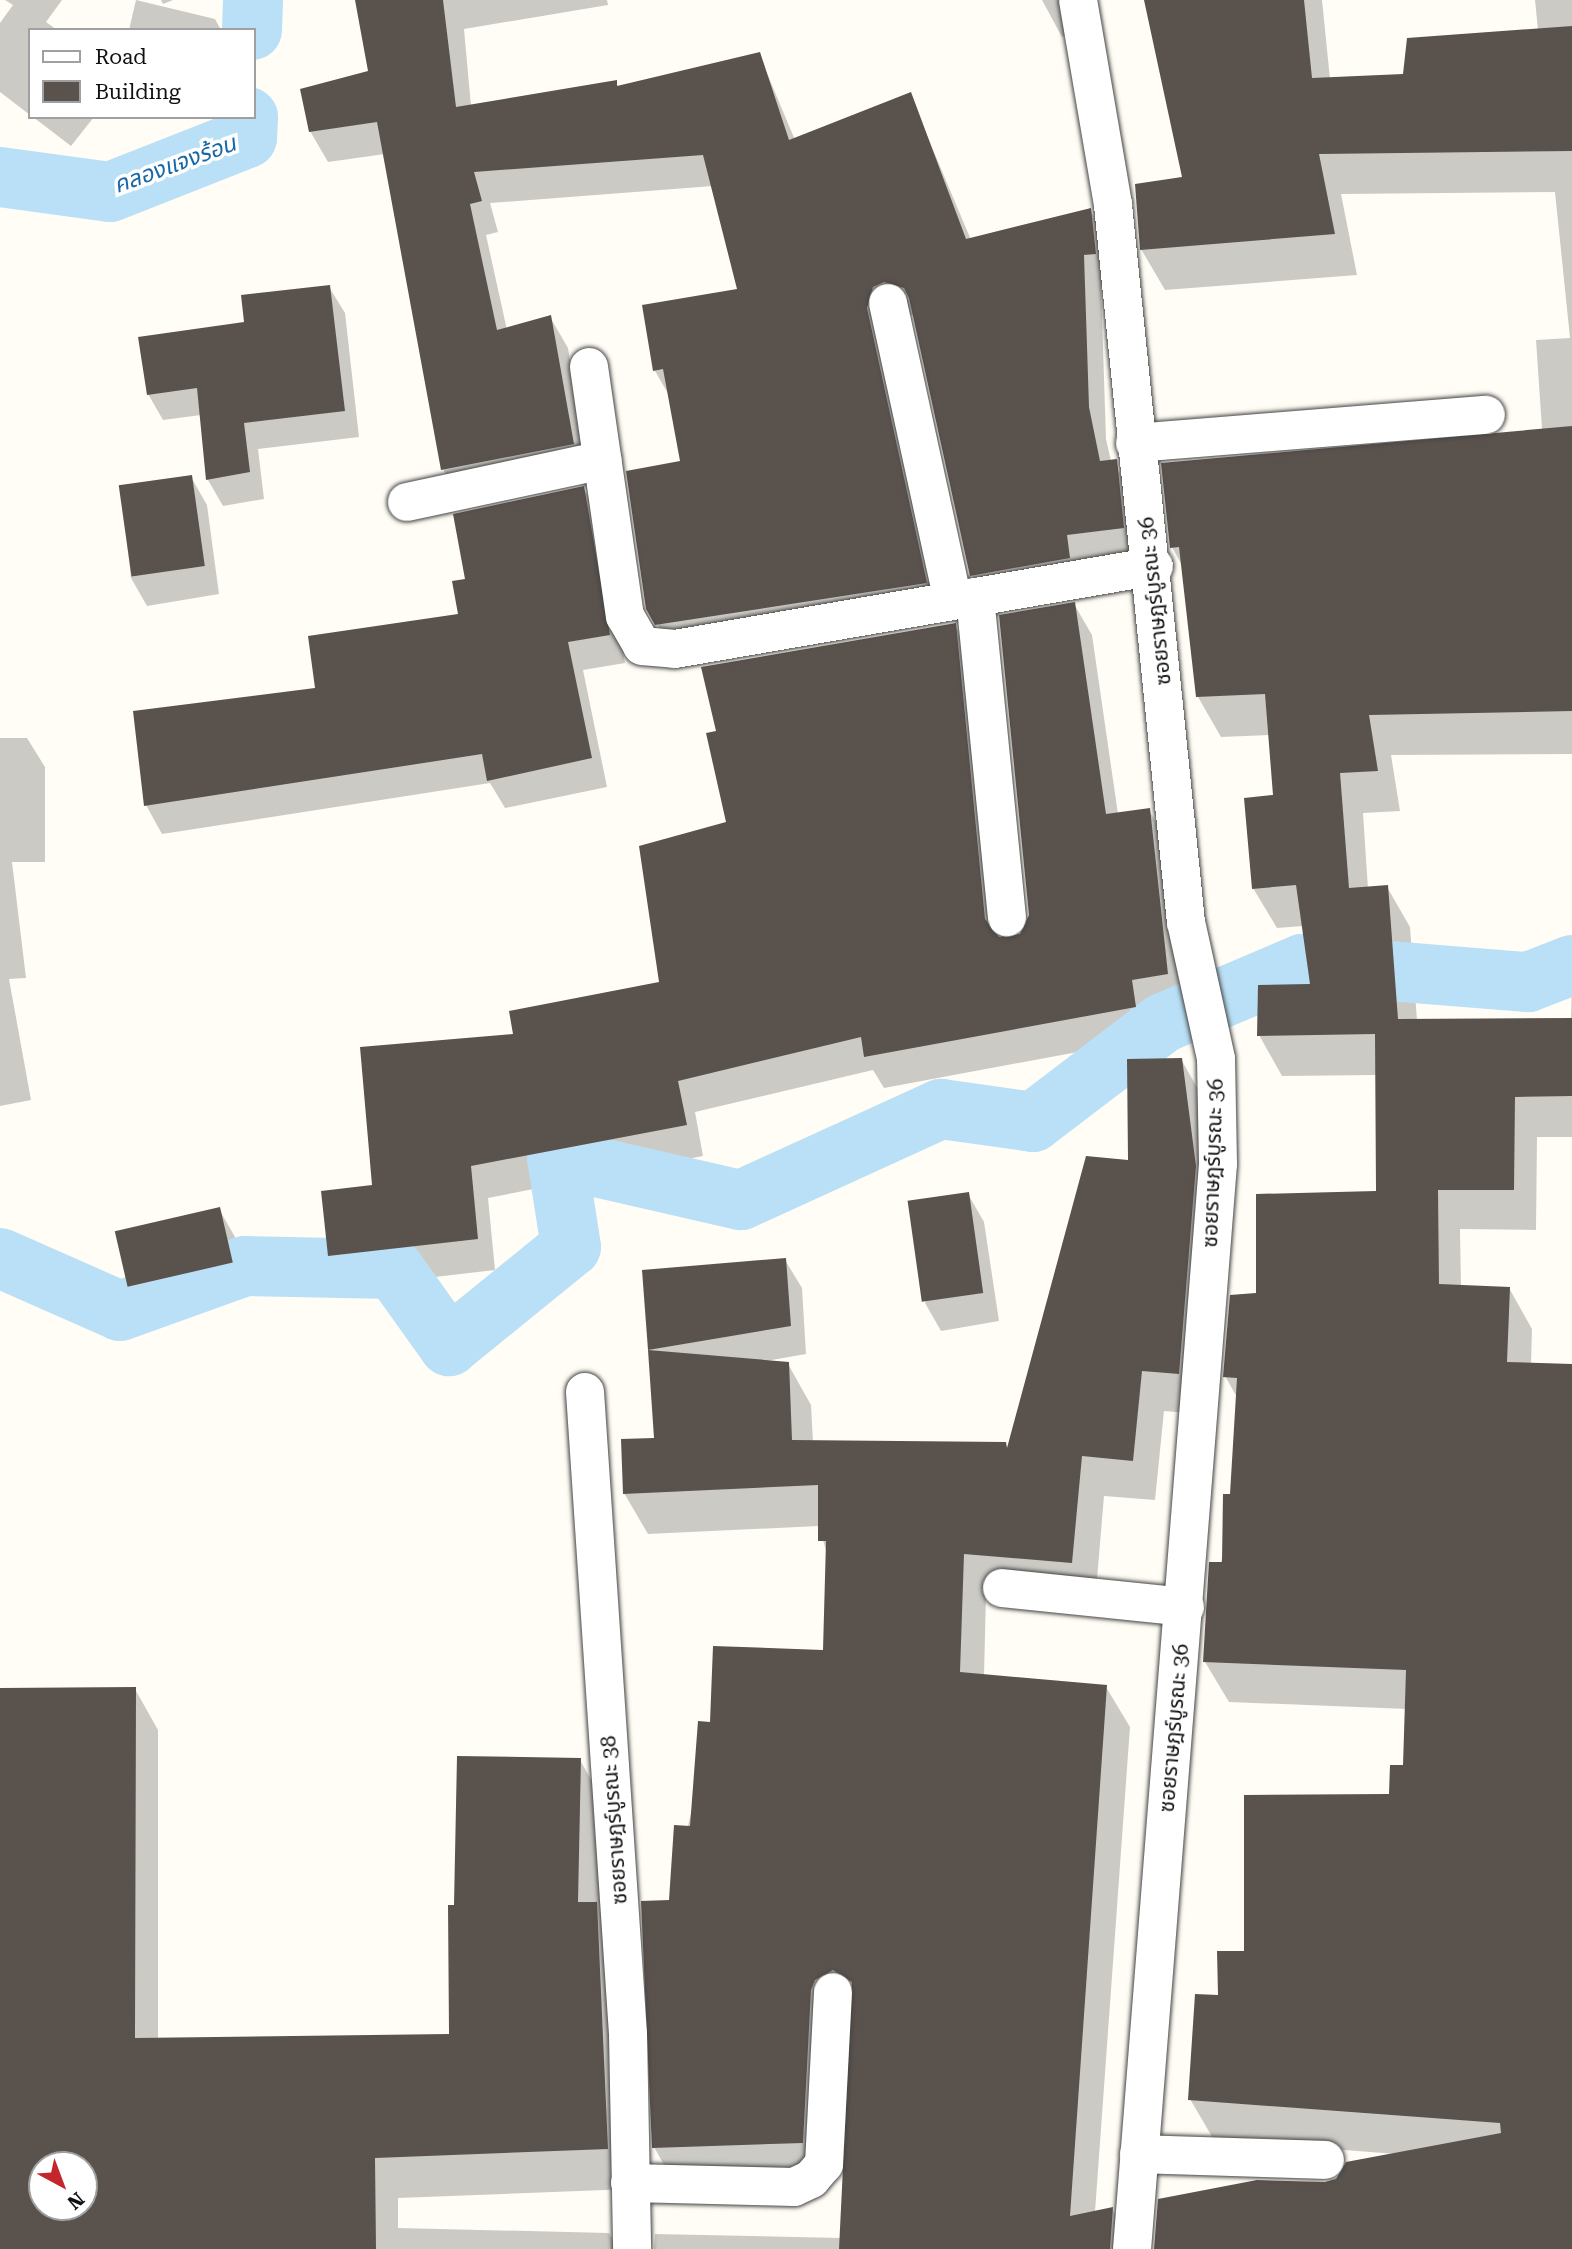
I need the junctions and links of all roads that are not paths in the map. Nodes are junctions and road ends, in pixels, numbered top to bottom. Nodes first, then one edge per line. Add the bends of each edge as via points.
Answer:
1 (1078, 0) edge
2 (888, 303) dead end
3 (589, 367) dead end
4 (1486, 415) dead end
5 (1135, 443) junction
6 (603, 460) junction
7 (407, 502) dead end
8 (1154, 566) junction
9 (964, 598) junction
10 (1007, 917) dead end
11 (585, 1392) dead end
12 (1002, 1588) dead end
13 (1185, 1607) junction
14 (833, 1992) dead end
15 (1139, 2154) junction
16 (1325, 2160) dead end
17 (630, 2183) junction
18 (632, 2249) edge
19 (1132, 2249) edge

1 - 5 street, ซอยราษฎร์บูรณะ 36 via 1113,205
2 - 9 street
3 - 6 street
4 - 5 street
5 - 8 street, ซอยราษฎร์บูรณะ 36
6 - 7 street
6 - 9 street via 625,616 642,646 675,649
8 - 9 street
8 - 13 street, ซอยราษฎร์บูรณะ 36 via 1192,966 1216,1059 1217,1164
9 - 10 street
11 - 17 street, ซอยราษฎร์บูรณะ 38 via 628,2034
12 - 13 street
13 - 15 street, ซอยราษฎร์บูรณะ 36
14 - 17 street via 824,2164 811,2179 794,2187
15 - 16 street
15 - 19 street, ซอยราษฎร์บูรณะ 36
17 - 18 street, ซอยราษฎร์บูรณะ 38

